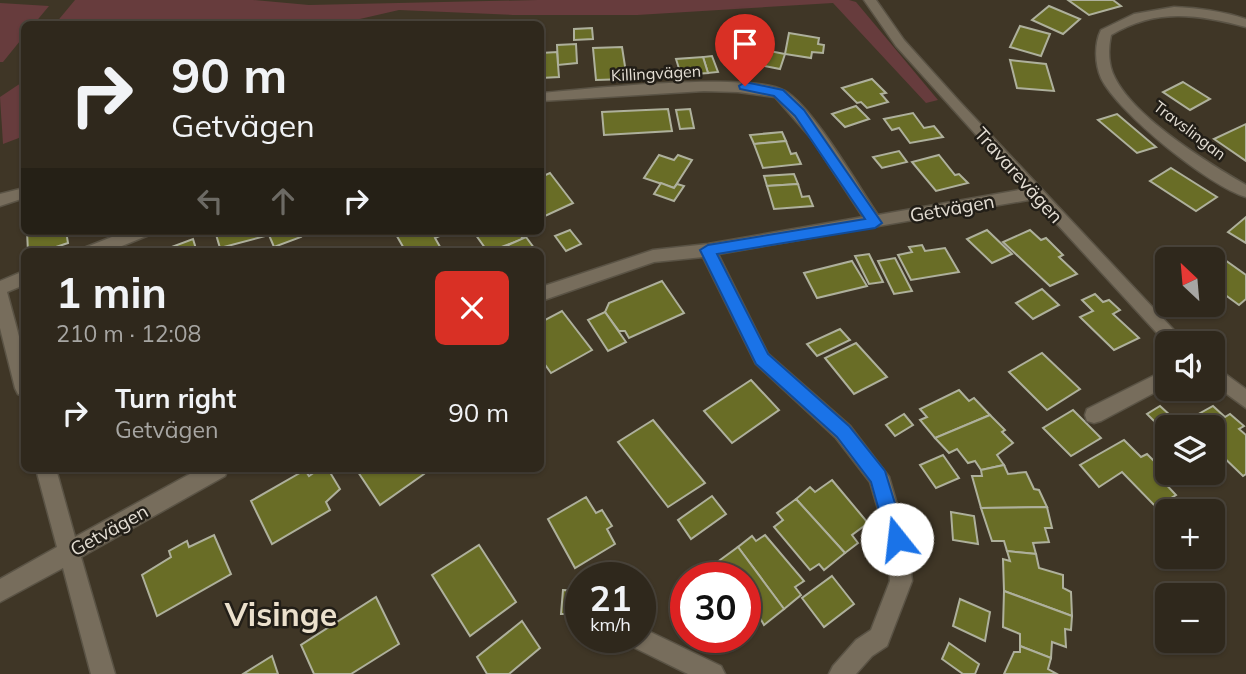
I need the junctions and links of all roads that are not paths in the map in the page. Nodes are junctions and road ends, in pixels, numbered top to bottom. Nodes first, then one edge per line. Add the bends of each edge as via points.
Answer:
1 (870, 0) edge
2 (1246, 23) edge
3 (544, 97) edge
4 (1246, 192) edge
5 (1036, 193) junction
6 (21, 194) edge
7 (0, 200) edge
8 (875, 223) junction
9 (133, 235) edge
10 (100, 248) edge
11 (708, 250) junction
12 (21, 279) edge
13 (0, 288) edge
14 (0, 294) edge
15 (544, 294) edge
16 (1166, 331) edge
17 (21, 376) edge
18 (1225, 381) edge
19 (1155, 383) edge
20 (1244, 394) edge
21 (1094, 415) dead end
22 (47, 472) edge
23 (213, 472) edge
24 (68, 553) junction
25 (0, 591) edge
26 (656, 646) edge
27 (103, 674) edge
28 (712, 674) edge
29 (841, 674) edge

1 - 5 street, Travarevägen via 900,43
2 - 4 street, Travslingan via 1194,11 1153,12 1124,19 1105,33 1101,49 1109,78 1123,98 1161,135
3 - 8 street, Killingvägen via 745,86 778,93 799,113
5 - 8 street, Getvägen
5 - 16 street, Travarevägen
6 - 7 street
8 - 11 street, Getvägen
9 - 10 street
11 - 15 street, Getvägen via 653,256
11 - 29 street via 762,359 843,432 879,477 897,539 901,581 879,638
12 - 13 street
14 - 17 street
18 - 20 street
19 - 21 street
22 - 24 street
23 - 24 street, Getvägen
24 - 25 street, Getvägen
24 - 27 street
26 - 28 street

